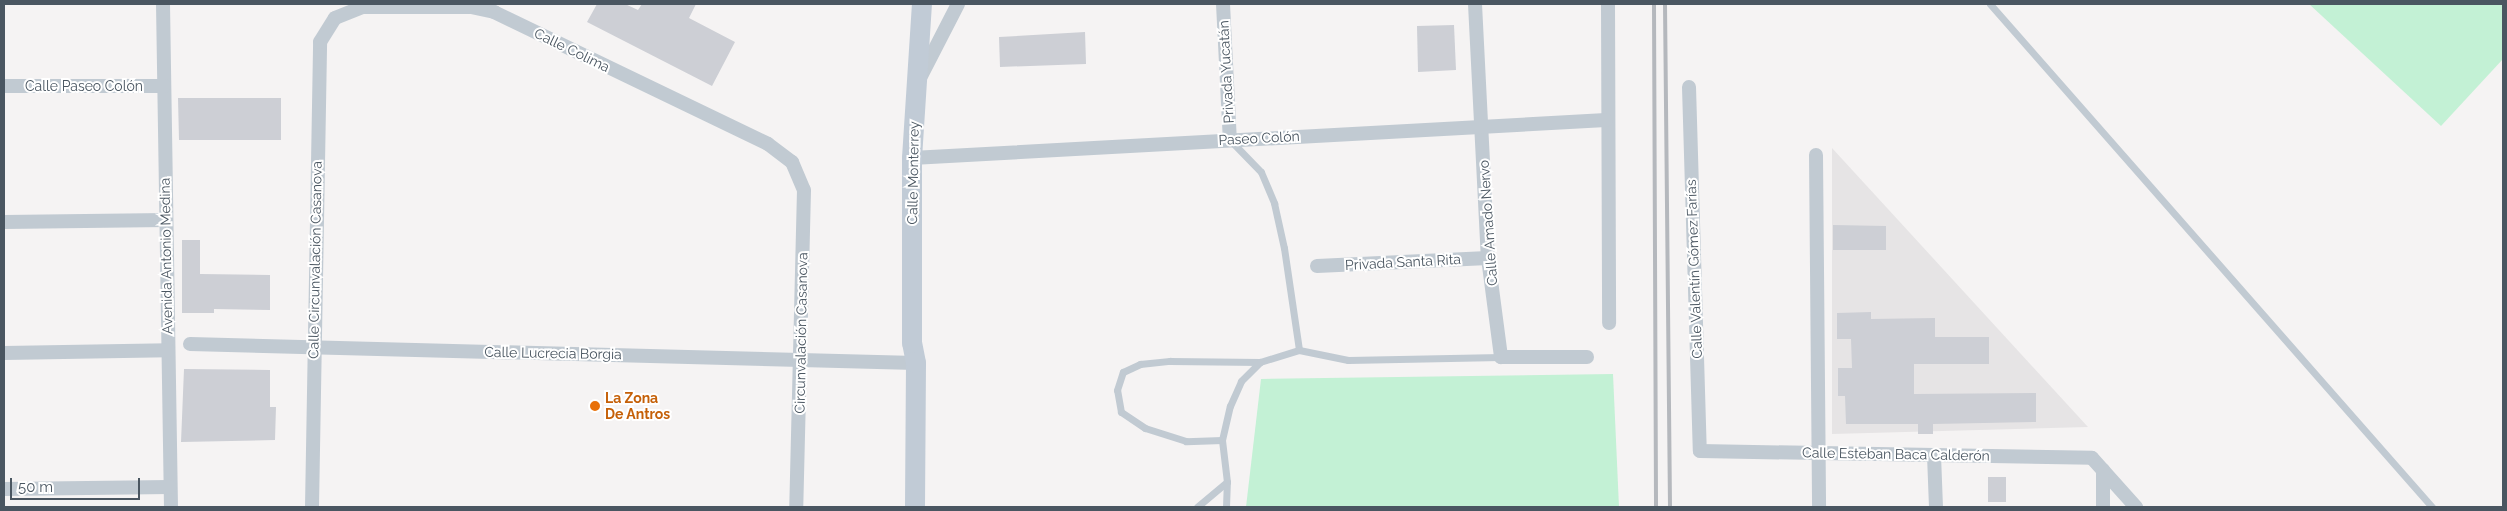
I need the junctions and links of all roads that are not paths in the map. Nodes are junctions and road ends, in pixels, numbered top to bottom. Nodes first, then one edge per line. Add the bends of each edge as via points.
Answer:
1 (162, 4) edge
2 (922, 4) edge
3 (958, 4) edge
4 (1223, 4) edge
5 (1475, 4) edge
6 (1608, 4) edge
7 (1990, 4) edge
8 (335, 18) joint
9 (917, 83) junction
10 (4, 86) edge
11 (164, 86) junction
12 (1689, 87) dead end
13 (1606, 120) junction
14 (1481, 127) junction
15 (1230, 140) junction
16 (1816, 156) dead end
17 (912, 158) junction
18 (792, 162) joint
19 (166, 220) junction
20 (4, 222) edge
21 (1488, 258) junction
22 (1317, 266) dead end
23 (1609, 323) dead end
24 (190, 344) dead end
25 (312, 348) junction
26 (168, 350) junction
27 (1299, 350) junction
28 (4, 352) edge
29 (1501, 356) junction
30 (1587, 357) dead end
31 (800, 358) junction
32 (1260, 362) junction
33 (911, 363) junction
34 (1222, 440) junction
35 (1700, 451) joint
36 (1818, 451) junction
37 (1934, 455) junction
38 (2103, 470) junction
39 (1227, 482) junction
40 (170, 487) junction
41 (4, 489) edge
42 (171, 507) edge
43 (312, 507) edge
44 (796, 507) edge
45 (902, 507) edge
46 (915, 507) edge
47 (1197, 507) edge
48 (1226, 507) edge
49 (1819, 507) edge
50 (1936, 507) edge
51 (2104, 507) edge
52 (2136, 507) edge
53 (2432, 507) edge

1 - 11 street, Avenida Antonio Medina
2 - 9 street, Calle Monterrey
3 - 9 street
4 - 15 street, Privada Yucatán
5 - 14 street, Calle Amado Nervo
6 - 13 street
7 - 53 lane
8 - 18 street, Calle Colima via 362,7 471,7 494,12 768,144
8 - 25 street, Calle Circunvalación Casanova via 320,42
9 - 17 street, Calle Monterrey
10 - 11 street, Calle Paseo Colón
11 - 19 street, Avenida Antonio Medina
12 - 35 street, Calle Valentín Gómez Farías
13 - 14 street, Paseo Colón
13 - 23 street
14 - 15 street, Paseo Colón
14 - 21 street, Calle Amado Nervo
15 - 17 street, Paseo Colón
15 - 27 lane via 1261,172 1274,203
16 - 36 street
17 - 33 street, Calle Monterrey
18 - 31 street, Circunvalación Casanova via 804,190
19 - 20 street
19 - 26 street, Avenida Antonio Medina
21 - 22 street, Privada Santa Rita
21 - 29 street, Calle Amado Nervo
24 - 25 street, Calle Lucrecia Borgia
25 - 31 street, Calle Lucrecia Borgia
25 - 43 street, Calle Circunvalación Casanova
26 - 28 street
26 - 40 street, Avenida Antonio Medina
27 - 29 lane via 1348,360
27 - 32 lane
29 - 30 street
31 - 33 street, Calle Lucrecia Borgia
31 - 44 street, Circunvalación Casanova
32 - 34 lane via 1241,381 1230,406
32 - 34 lane via 1170,361 1140,364 1123,372 1117,390 1121,412 1145,428 1186,441
33 - 45 street, Calle Monterrey
33 - 46 street, Calle Monterrey
34 - 39 lane
35 - 36 street, Calle Esteban Baca Calderón
36 - 37 street, Calle Esteban Baca Calderón
36 - 49 street
37 - 38 street, Calle Esteban Baca Calderón via 2092,458
37 - 50 street
38 - 51 street
38 - 52 street
39 - 47 lane
39 - 48 lane
40 - 41 street
40 - 42 street, Avenida Antonio Medina

